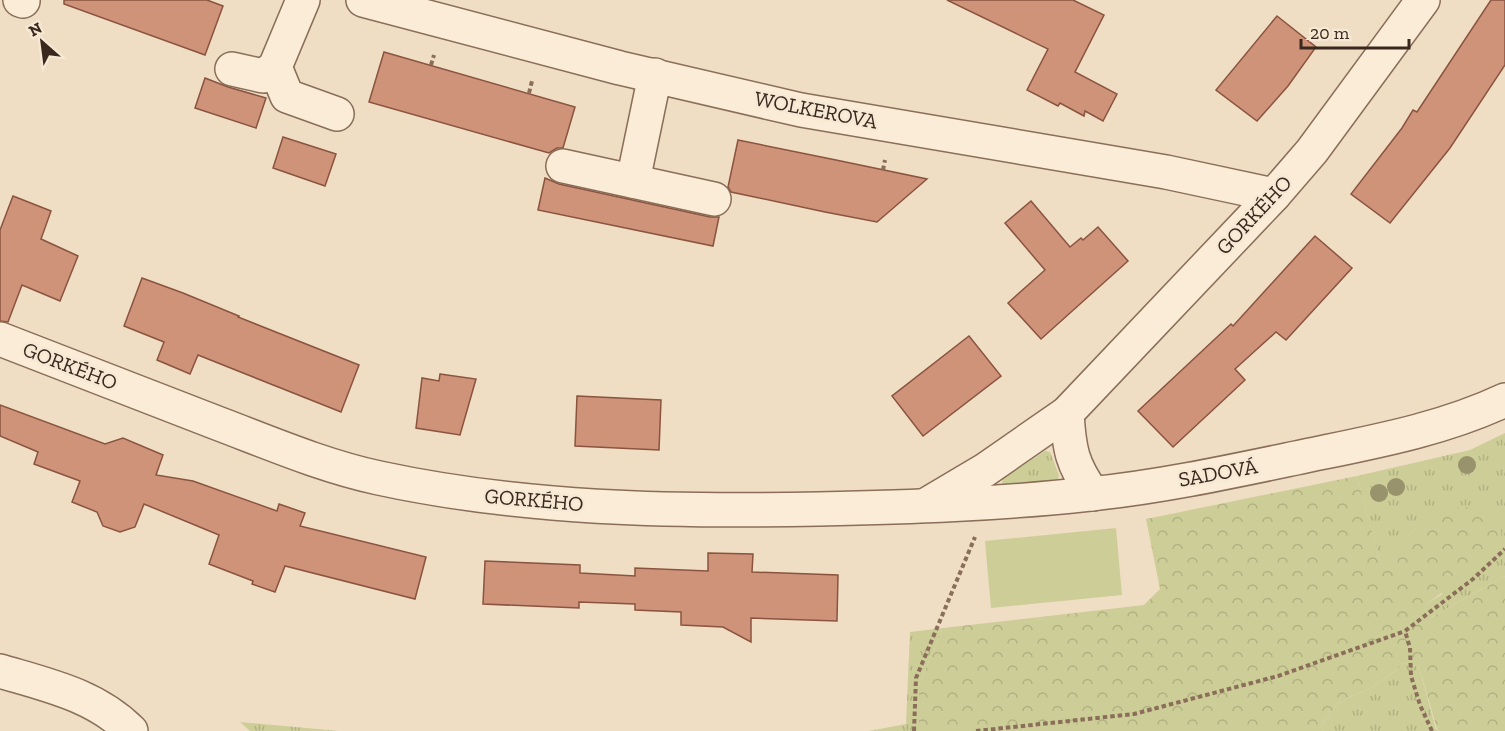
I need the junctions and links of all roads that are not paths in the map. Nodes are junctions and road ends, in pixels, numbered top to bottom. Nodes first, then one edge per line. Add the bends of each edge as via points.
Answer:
1 (303, 0) edge
2 (363, 0) edge
3 (1423, 0) edge
4 (275, 67) junction
5 (232, 69) dead end
6 (655, 75) junction
7 (337, 114) dead end
8 (563, 166) dead end
9 (633, 181) junction
10 (1274, 195) junction
11 (714, 199) dead end
12 (0, 339) edge
13 (1505, 400) edge
14 (1067, 413) junction
15 (1093, 494) junction
16 (923, 506) junction
17 (0, 671) edge
18 (131, 731) edge

1 - 4 street
2 - 6 street, WOLKEROVA
3 - 10 street, GORKÉHO via 1312,151
4 - 5 street via 263,76
4 - 7 street via 286,96
6 - 9 street
6 - 10 street, WOLKEROVA via 801,110 1166,171
8 - 9 street
9 - 11 street
10 - 14 street, GORKÉHO
12 - 16 street, GORKÉHO via 312,459 440,490 640,509
13 - 15 street, SADOVÁ via 1407,435 1264,465
14 - 15 street via 1068,444 1078,472
14 - 16 street, GORKÉHO via 985,470
15 - 16 street, SADOVÁ
17 - 18 street via 69,691 99,705

